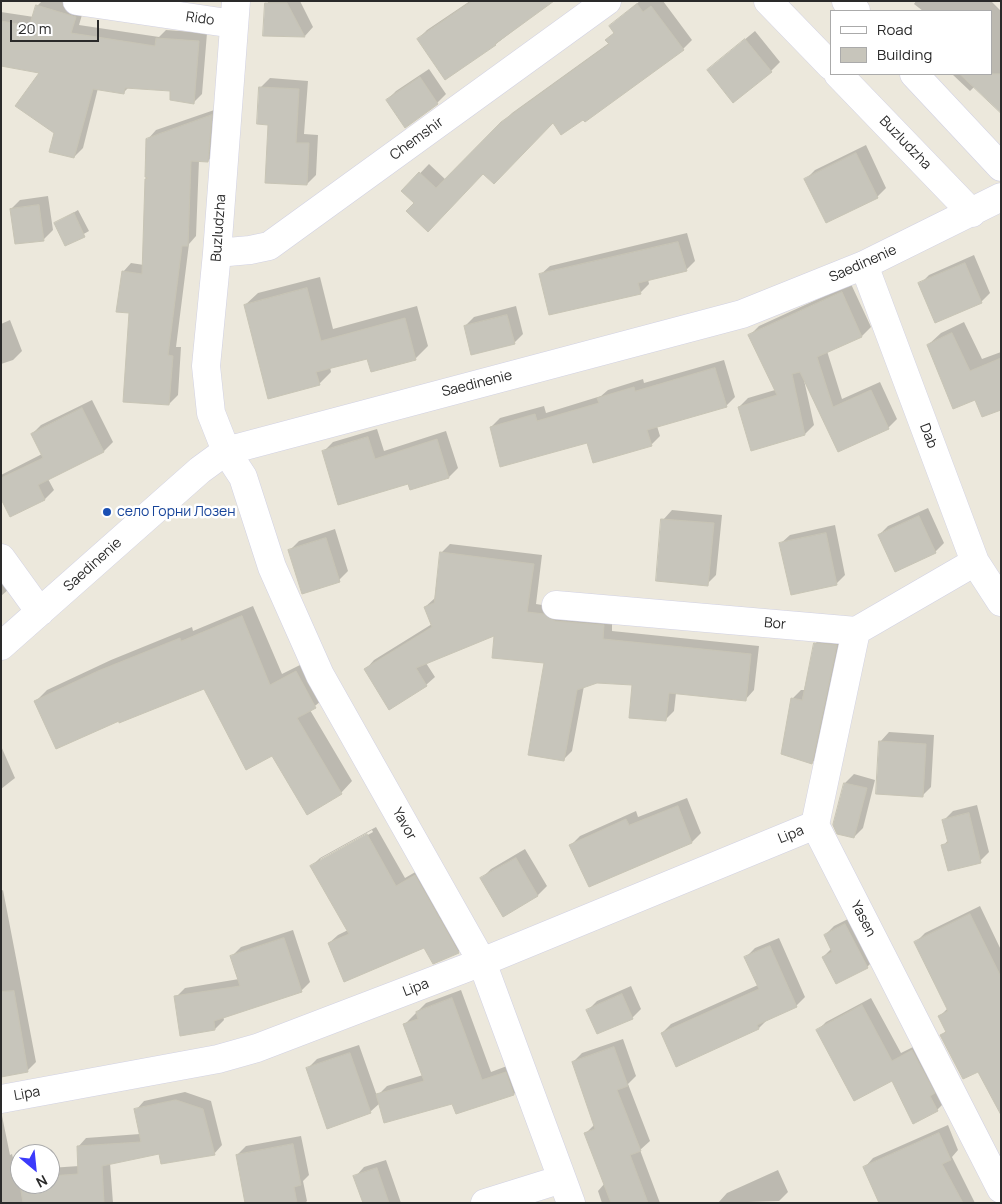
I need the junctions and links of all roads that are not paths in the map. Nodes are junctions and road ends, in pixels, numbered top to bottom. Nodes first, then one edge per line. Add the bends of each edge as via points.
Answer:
1 (77, 1) edge
2 (607, 1) edge
3 (768, 1) edge
4 (846, 1) edge
5 (855, 10) edge
6 (235, 13) edge
7 (830, 65) edge
8 (839, 75) edge
9 (915, 75) edge
10 (1001, 167) edge
11 (1001, 197) edge
12 (972, 213) junction
13 (217, 253) junction
14 (864, 265) junction
15 (226, 451) junction
16 (1, 558) edge
17 (975, 562) junction
18 (1001, 602) edge
19 (556, 605) dead end
20 (40, 612) junction
21 (856, 631) junction
22 (1, 646) edge
23 (815, 825) junction
24 (482, 962) junction
25 (1, 1099) edge
26 (1001, 1189) edge
27 (566, 1191) edge
28 (485, 1203) edge

1 - 6 street, Rido
2 - 13 street, Chemshir via 269,246
3 - 7 street
4 - 5 street
6 - 13 street, Buzludzha
8 - 12 street, Buzludzha
9 - 10 street
11 - 12 street, Saedinenie
12 - 14 street, Saedinenie
13 - 15 street, Buzludzha via 206,366 211,413
14 - 15 street, Saedinenie via 742,314
14 - 17 street, Dab
15 - 20 street, Saedinenie via 200,470
15 - 24 street, Yavor via 243,477 272,567 320,675
16 - 20 street
17 - 18 street, Dab
17 - 21 street
19 - 21 street, Bor
20 - 22 street, Saedinenie
21 - 23 street
23 - 24 street, Lipa
23 - 26 street, Yasen
24 - 25 street, Lipa via 256,1048 218,1059
24 - 27 street, Yavor
27 - 28 street

